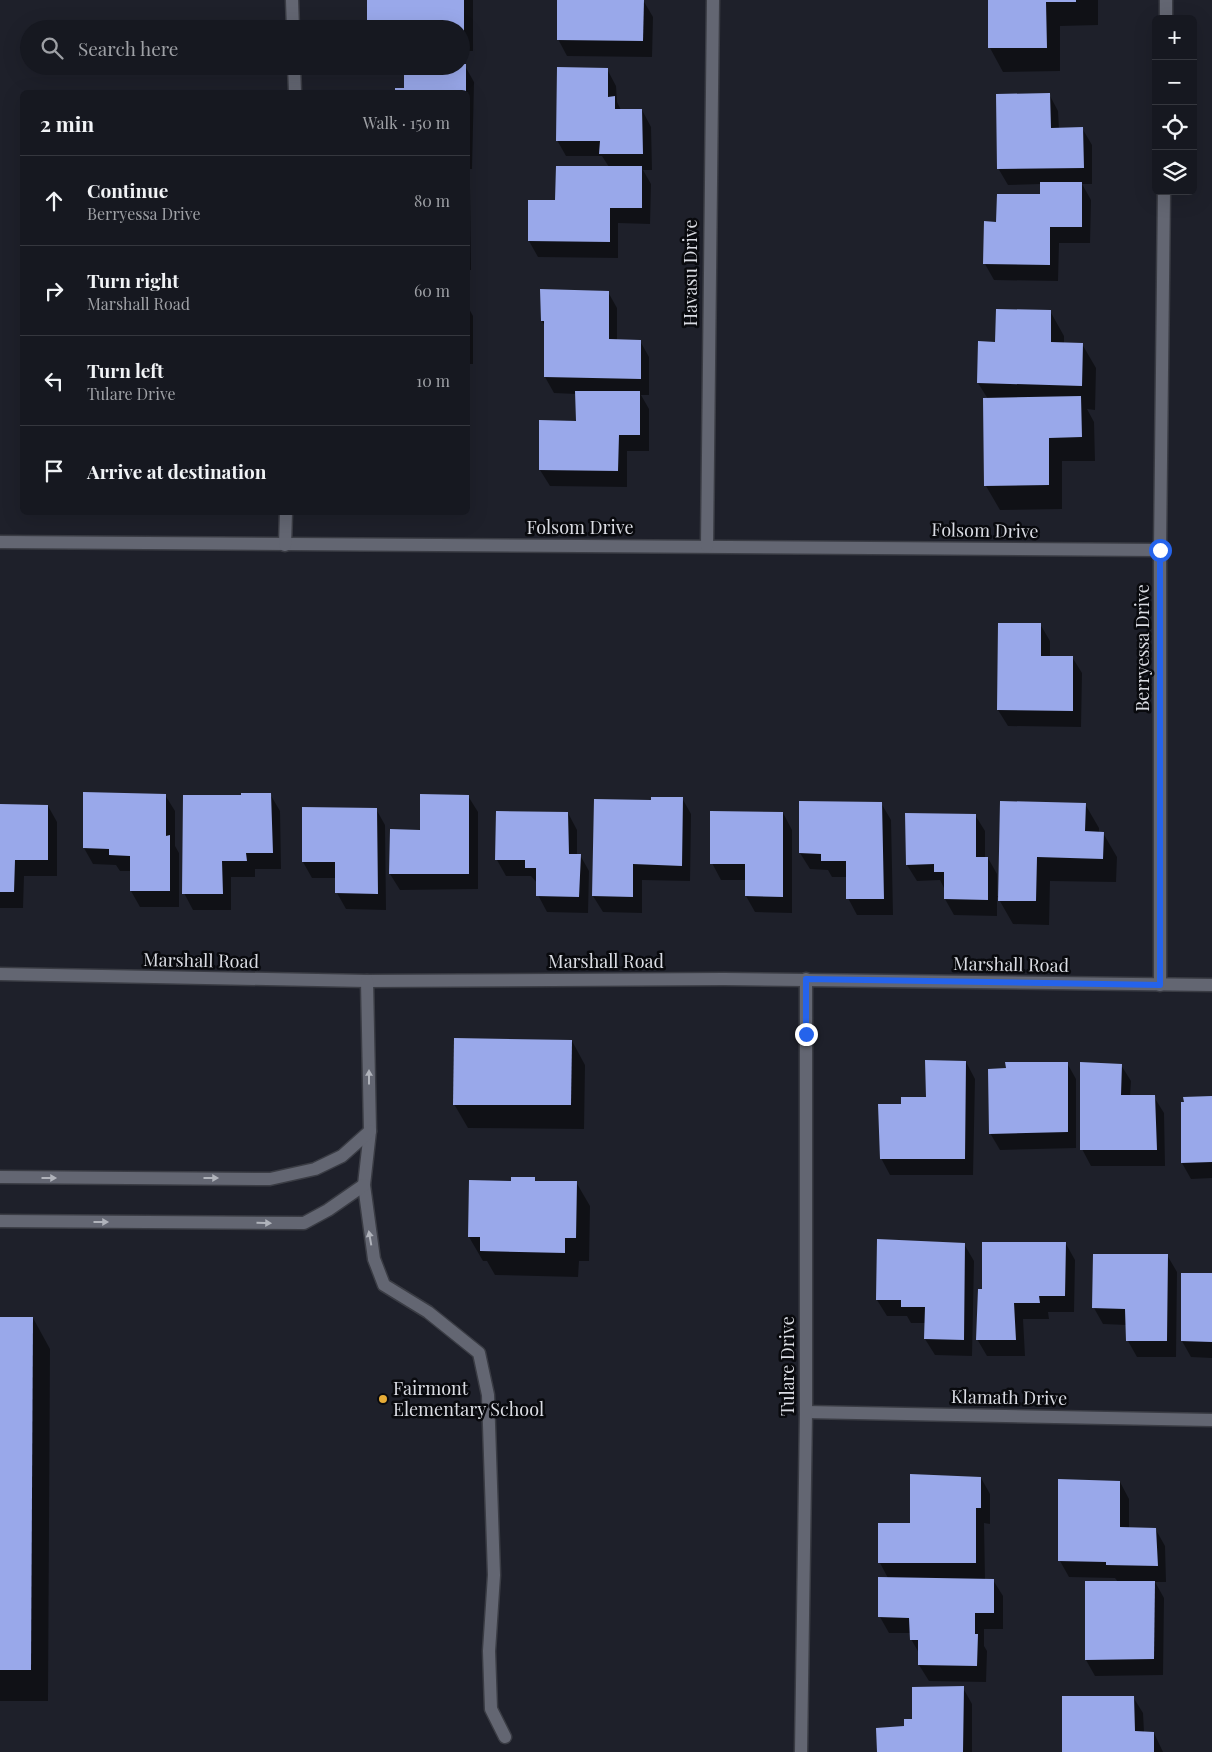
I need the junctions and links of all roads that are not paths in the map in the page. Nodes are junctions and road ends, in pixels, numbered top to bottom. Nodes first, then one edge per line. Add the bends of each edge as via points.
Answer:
1 (292, 0) edge
2 (713, 0) edge
3 (1166, 0) edge
4 (1166, 15) edge
5 (293, 20) edge
6 (294, 75) edge
7 (295, 90) edge
8 (1164, 195) edge
9 (286, 515) edge
10 (0, 542) edge
11 (285, 545) junction
12 (707, 546) junction
13 (1160, 550) junction
14 (0, 974) edge
15 (806, 979) junction
16 (367, 981) junction
17 (1160, 985) junction
18 (1212, 985) edge
19 (370, 1131) junction
20 (0, 1177) edge
21 (364, 1185) junction
22 (0, 1221) edge
23 (806, 1412) junction
24 (1212, 1420) edge
25 (505, 1738) dead end
26 (801, 1752) edge

1 - 5 street
2 - 12 street, Havasu Drive
3 - 4 street
6 - 7 street
8 - 13 street, Berryessa Drive
9 - 11 street
10 - 11 street, Folsom Drive
11 - 12 street, Folsom Drive
12 - 13 street, Folsom Drive
13 - 17 street, Berryessa Drive
14 - 16 street, Marshall Road
15 - 16 street, Marshall Road
15 - 17 street, Marshall Road
15 - 23 street, Tulare Drive
19 -> 16 street
17 - 18 street, Marshall Road
20 -> 19 street via 270,1178 315,1169 342,1156
19 - 21 street
22 -> 21 street via 304,1223
25 -> 21 street via 491,1709 489,1651 494,1574 488,1395 479,1352 428,1312 384,1285 374,1259
23 - 24 street, Klamath Drive
23 - 26 street, Tulare Drive

